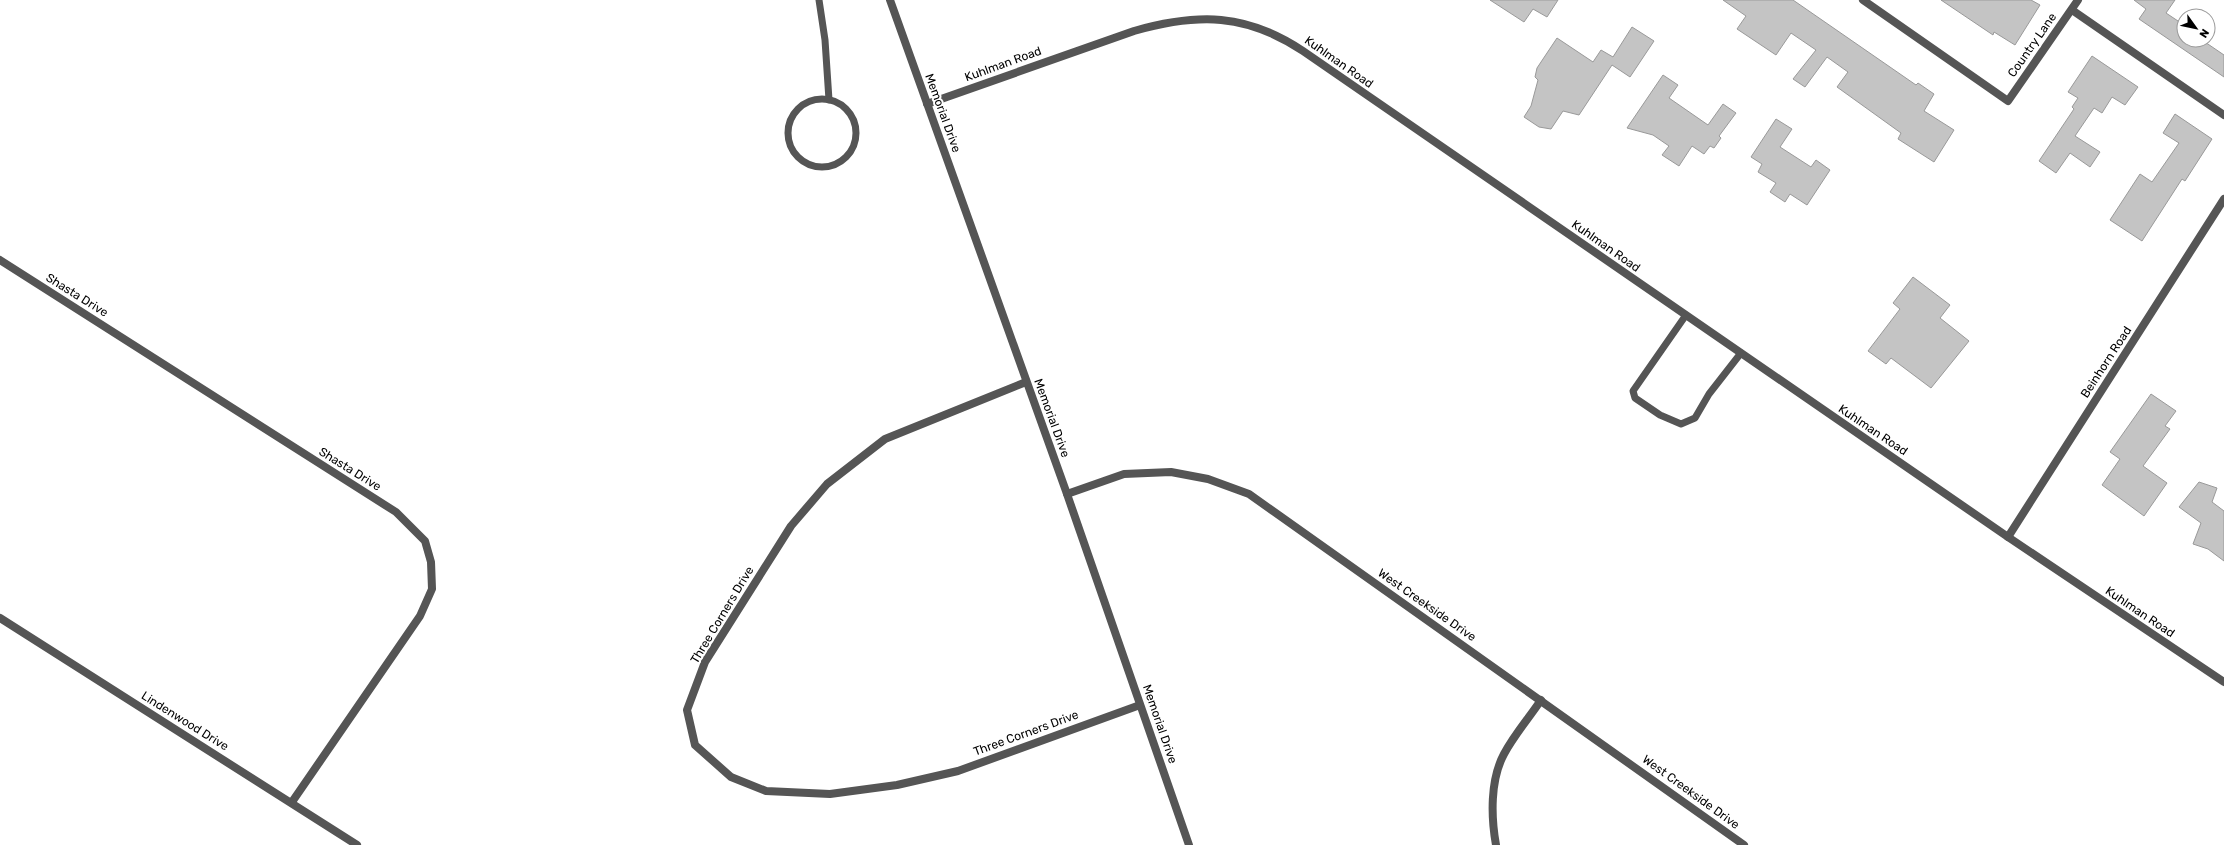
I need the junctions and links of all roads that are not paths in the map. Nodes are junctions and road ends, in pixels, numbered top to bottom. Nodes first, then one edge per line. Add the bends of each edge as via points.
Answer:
1 (819, 0) edge
2 (890, 0) edge
3 (1863, 0) edge
4 (2078, 0) edge
5 (2072, 10) junction
6 (830, 100) junction
7 (927, 104) junction
8 (2224, 115) edge
9 (2224, 199) edge
10 (0, 260) edge
11 (1686, 315) junction
12 (1741, 353) junction
13 (1026, 382) junction
14 (1067, 494) junction
15 (2008, 538) junction
16 (0, 618) edge
17 (2224, 682) edge
18 (1541, 700) junction
19 (1140, 705) junction
20 (292, 802) junction
21 (357, 845) edge
22 (1190, 845) edge
23 (1496, 845) edge
24 (1744, 845) edge

1 - 6 lane
2 - 7 street, Memorial Drive
3 - 5 street, Country Lane via 2008,101
4 - 5 street
5 - 8 street, Country Lane
6 - 6 lane via 818,100 803,106 792,117 789,127 788,138 797,157 806,164 816,167 828,167 839,163 851,150 856,134 849,112
7 - 11 street, Kuhlman Road via 1134,31 1167,22 1214,18 1237,22 1291,43
7 - 13 street, Memorial Drive
9 - 15 street, Beinhorn Road
10 - 20 street, Shasta Drive via 396,512 425,541 431,562 432,589 420,616
11 - 12 street, Kuhlman Road
11 - 12 lane via 1633,391 1635,398 1660,415 1681,424 1695,418 1709,394
12 - 15 street, Kuhlman Road
13 - 14 street, Memorial Drive
13 - 19 street, Three Corners Drive via 885,439 827,484 791,526 705,662 687,710 695,745 731,777 766,791 830,794 897,785 958,770
14 - 18 street, West Creekside Drive via 1124,474 1171,472 1208,479 1249,494
14 - 19 street, Memorial Drive
15 - 17 street, Kuhlman Road
16 - 20 street, Lindenwood Drive
18 - 23 street via 1503,755 1492,793
18 - 24 street, West Creekside Drive
19 - 22 street, Memorial Drive
20 - 21 street, Lindenwood Drive

